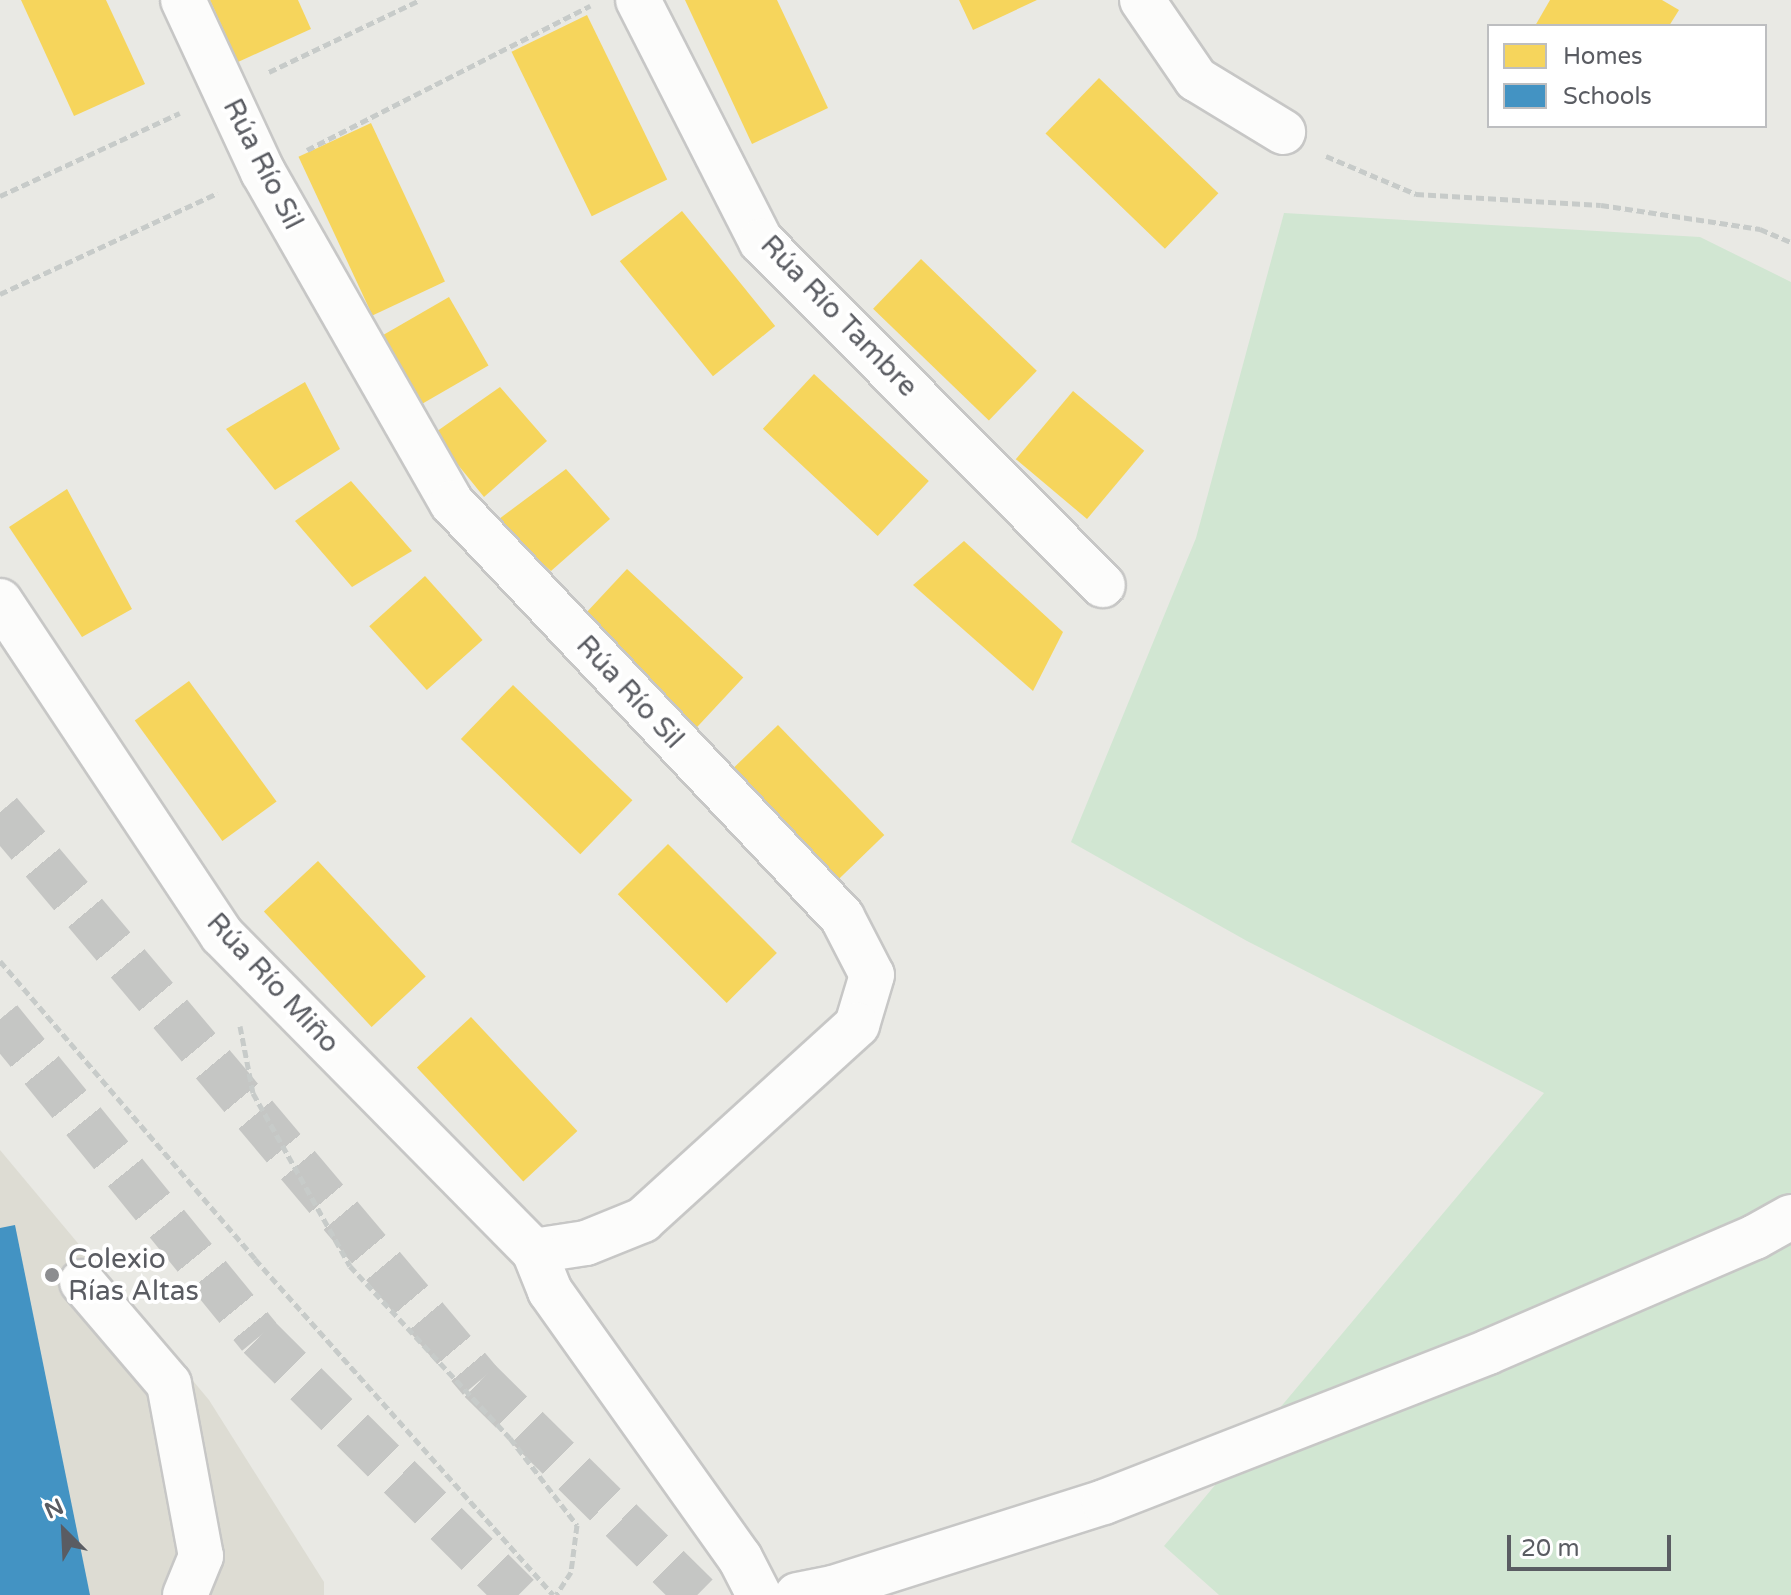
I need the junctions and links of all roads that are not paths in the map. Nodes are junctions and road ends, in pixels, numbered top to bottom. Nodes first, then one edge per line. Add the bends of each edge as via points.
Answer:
1 (183, 0) edge
2 (638, 0) edge
3 (1142, 0) edge
4 (1283, 132) road end
5 (1103, 585) dead end
6 (0, 601) edge
7 (1791, 1217) edge
8 (534, 1251) junction
9 (82, 1282) dead end
10 (185, 1595) edge
11 (759, 1595) edge
12 (797, 1595) edge

1 - 8 street, Rúa Río Sil via 263,172 452,503 842,917 872,975 857,1025 643,1220 586,1243
2 - 5 street, Rúa Río Tambre via 761,241
3 - 4 street via 1196,79
6 - 8 street, Rúa Río Miño via 222,935
7 - 12 street via 1488,1352 1104,1502
8 - 11 street via 550,1291 740,1558
9 - 10 street via 169,1384 201,1556

